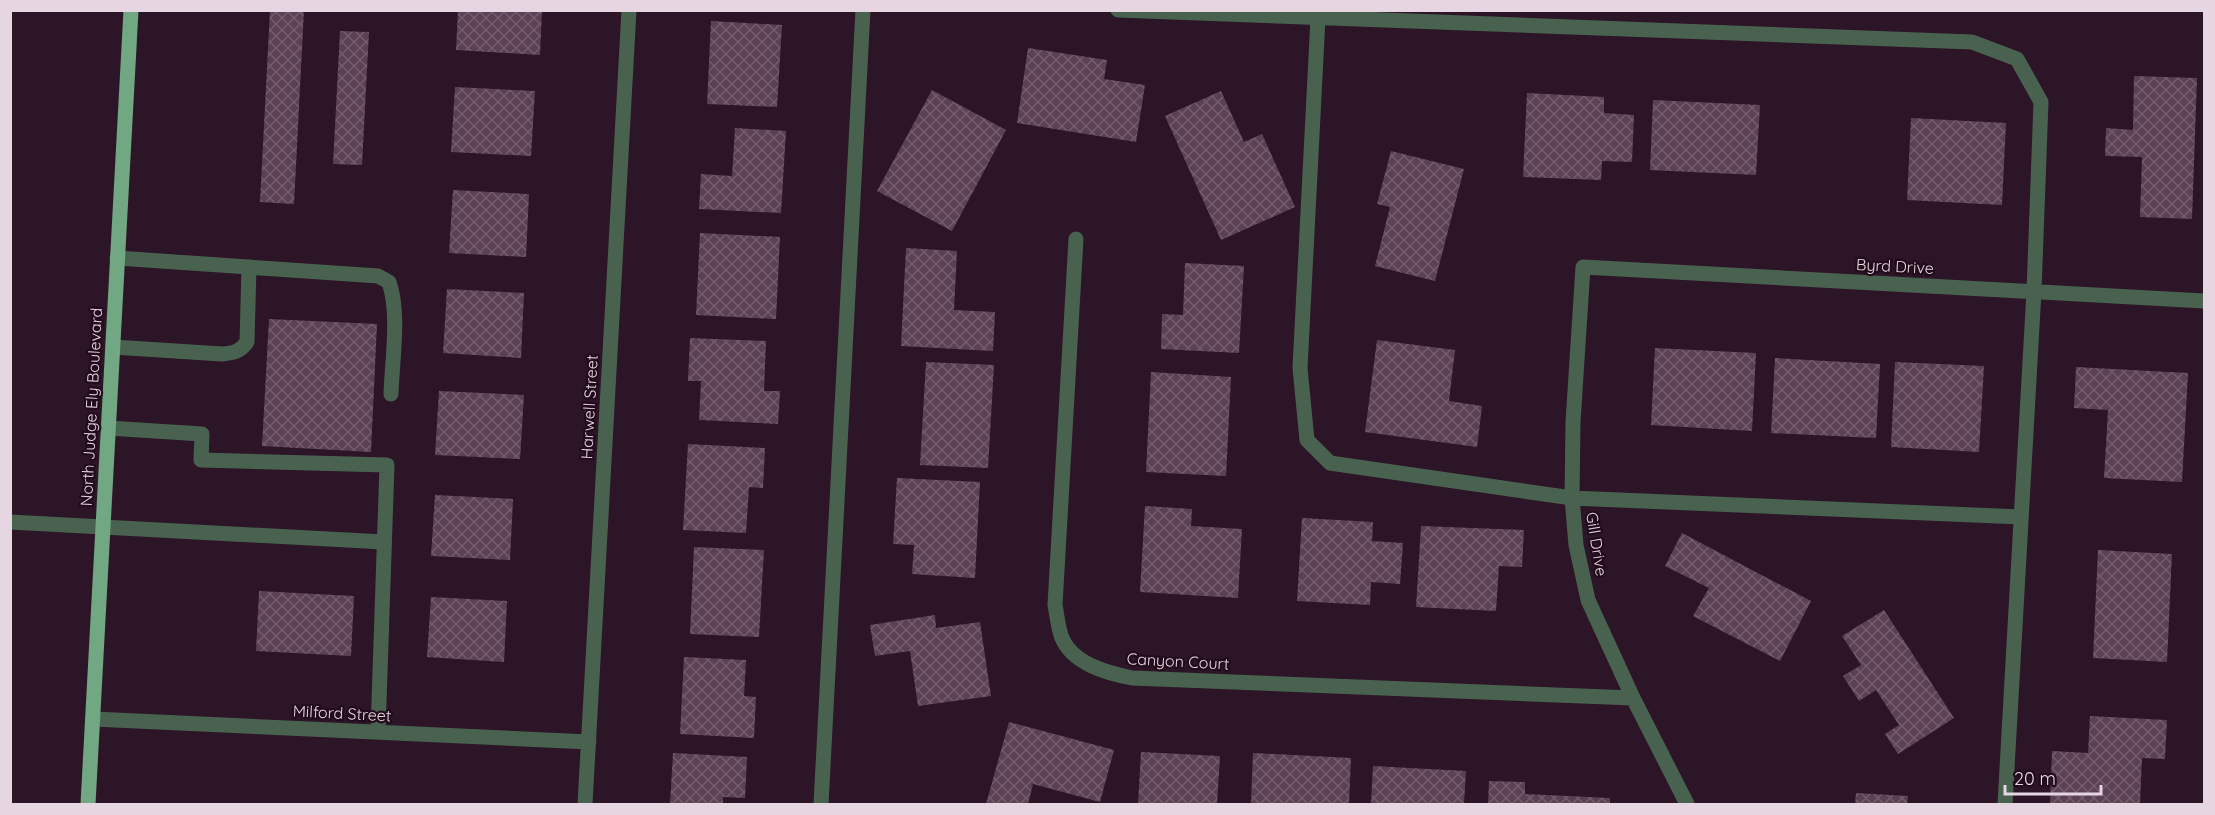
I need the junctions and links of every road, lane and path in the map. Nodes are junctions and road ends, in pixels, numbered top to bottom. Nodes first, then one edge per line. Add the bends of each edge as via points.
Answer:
1 (131, 10) edge
2 (629, 10) edge
3 (863, 10) edge
4 (1118, 10) edge
5 (1318, 18) junction
6 (1076, 239) dead end
7 (117, 258) junction
8 (249, 267) junction
9 (1583, 267) joint
10 (2034, 291) junction
11 (2205, 301) edge
12 (113, 347) junction
13 (391, 394) dead end
14 (108, 428) junction
15 (1572, 498) junction
16 (2021, 518) junction
17 (10, 522) edge
18 (103, 527) junction
19 (384, 542) junction
20 (1633, 698) junction
21 (93, 719) junction
22 (378, 732) junction
23 (589, 742) junction
24 (88, 804) edge
25 (585, 804) edge
26 (821, 804) edge
27 (1687, 804) edge
28 (2005, 804) edge

1 - 7 main road, North Judge Ely Boulevard
2 - 23 street, Harwell Street
3 - 26 street
4 - 5 street
5 - 10 street via 1972,42 2018,59 2041,102
5 - 15 street via 1300,368 1307,440 1330,462
6 - 20 street, Canyon Court via 1056,605 1062,638 1077,658 1107,673 1132,678
7 - 8 street
7 - 12 main road, North Judge Ely Boulevard
8 - 12 street via 247,342 242,348 222,354
8 - 13 street via 365,274 389,282 394,318
9 - 10 street, Byrd Drive
9 - 15 street, Gill Drive
10 - 11 street, Byrd Drive
10 - 16 street
12 - 14 main road, North Judge Ely Boulevard
14 - 18 main road, North Judge Ely Boulevard
14 - 19 street via 202,434 201,459 387,465
15 - 16 street
15 - 20 street, Gill Drive via 1576,545 1588,600
16 - 28 street
17 - 18 street
18 - 19 street
18 - 21 main road, North Judge Ely Boulevard
19 - 22 street
20 - 27 street, Gill Drive
21 - 22 street, Milford Street
21 - 24 main road, North Judge Ely Boulevard
22 - 23 street, Milford Street
23 - 25 street, Harwell Street

